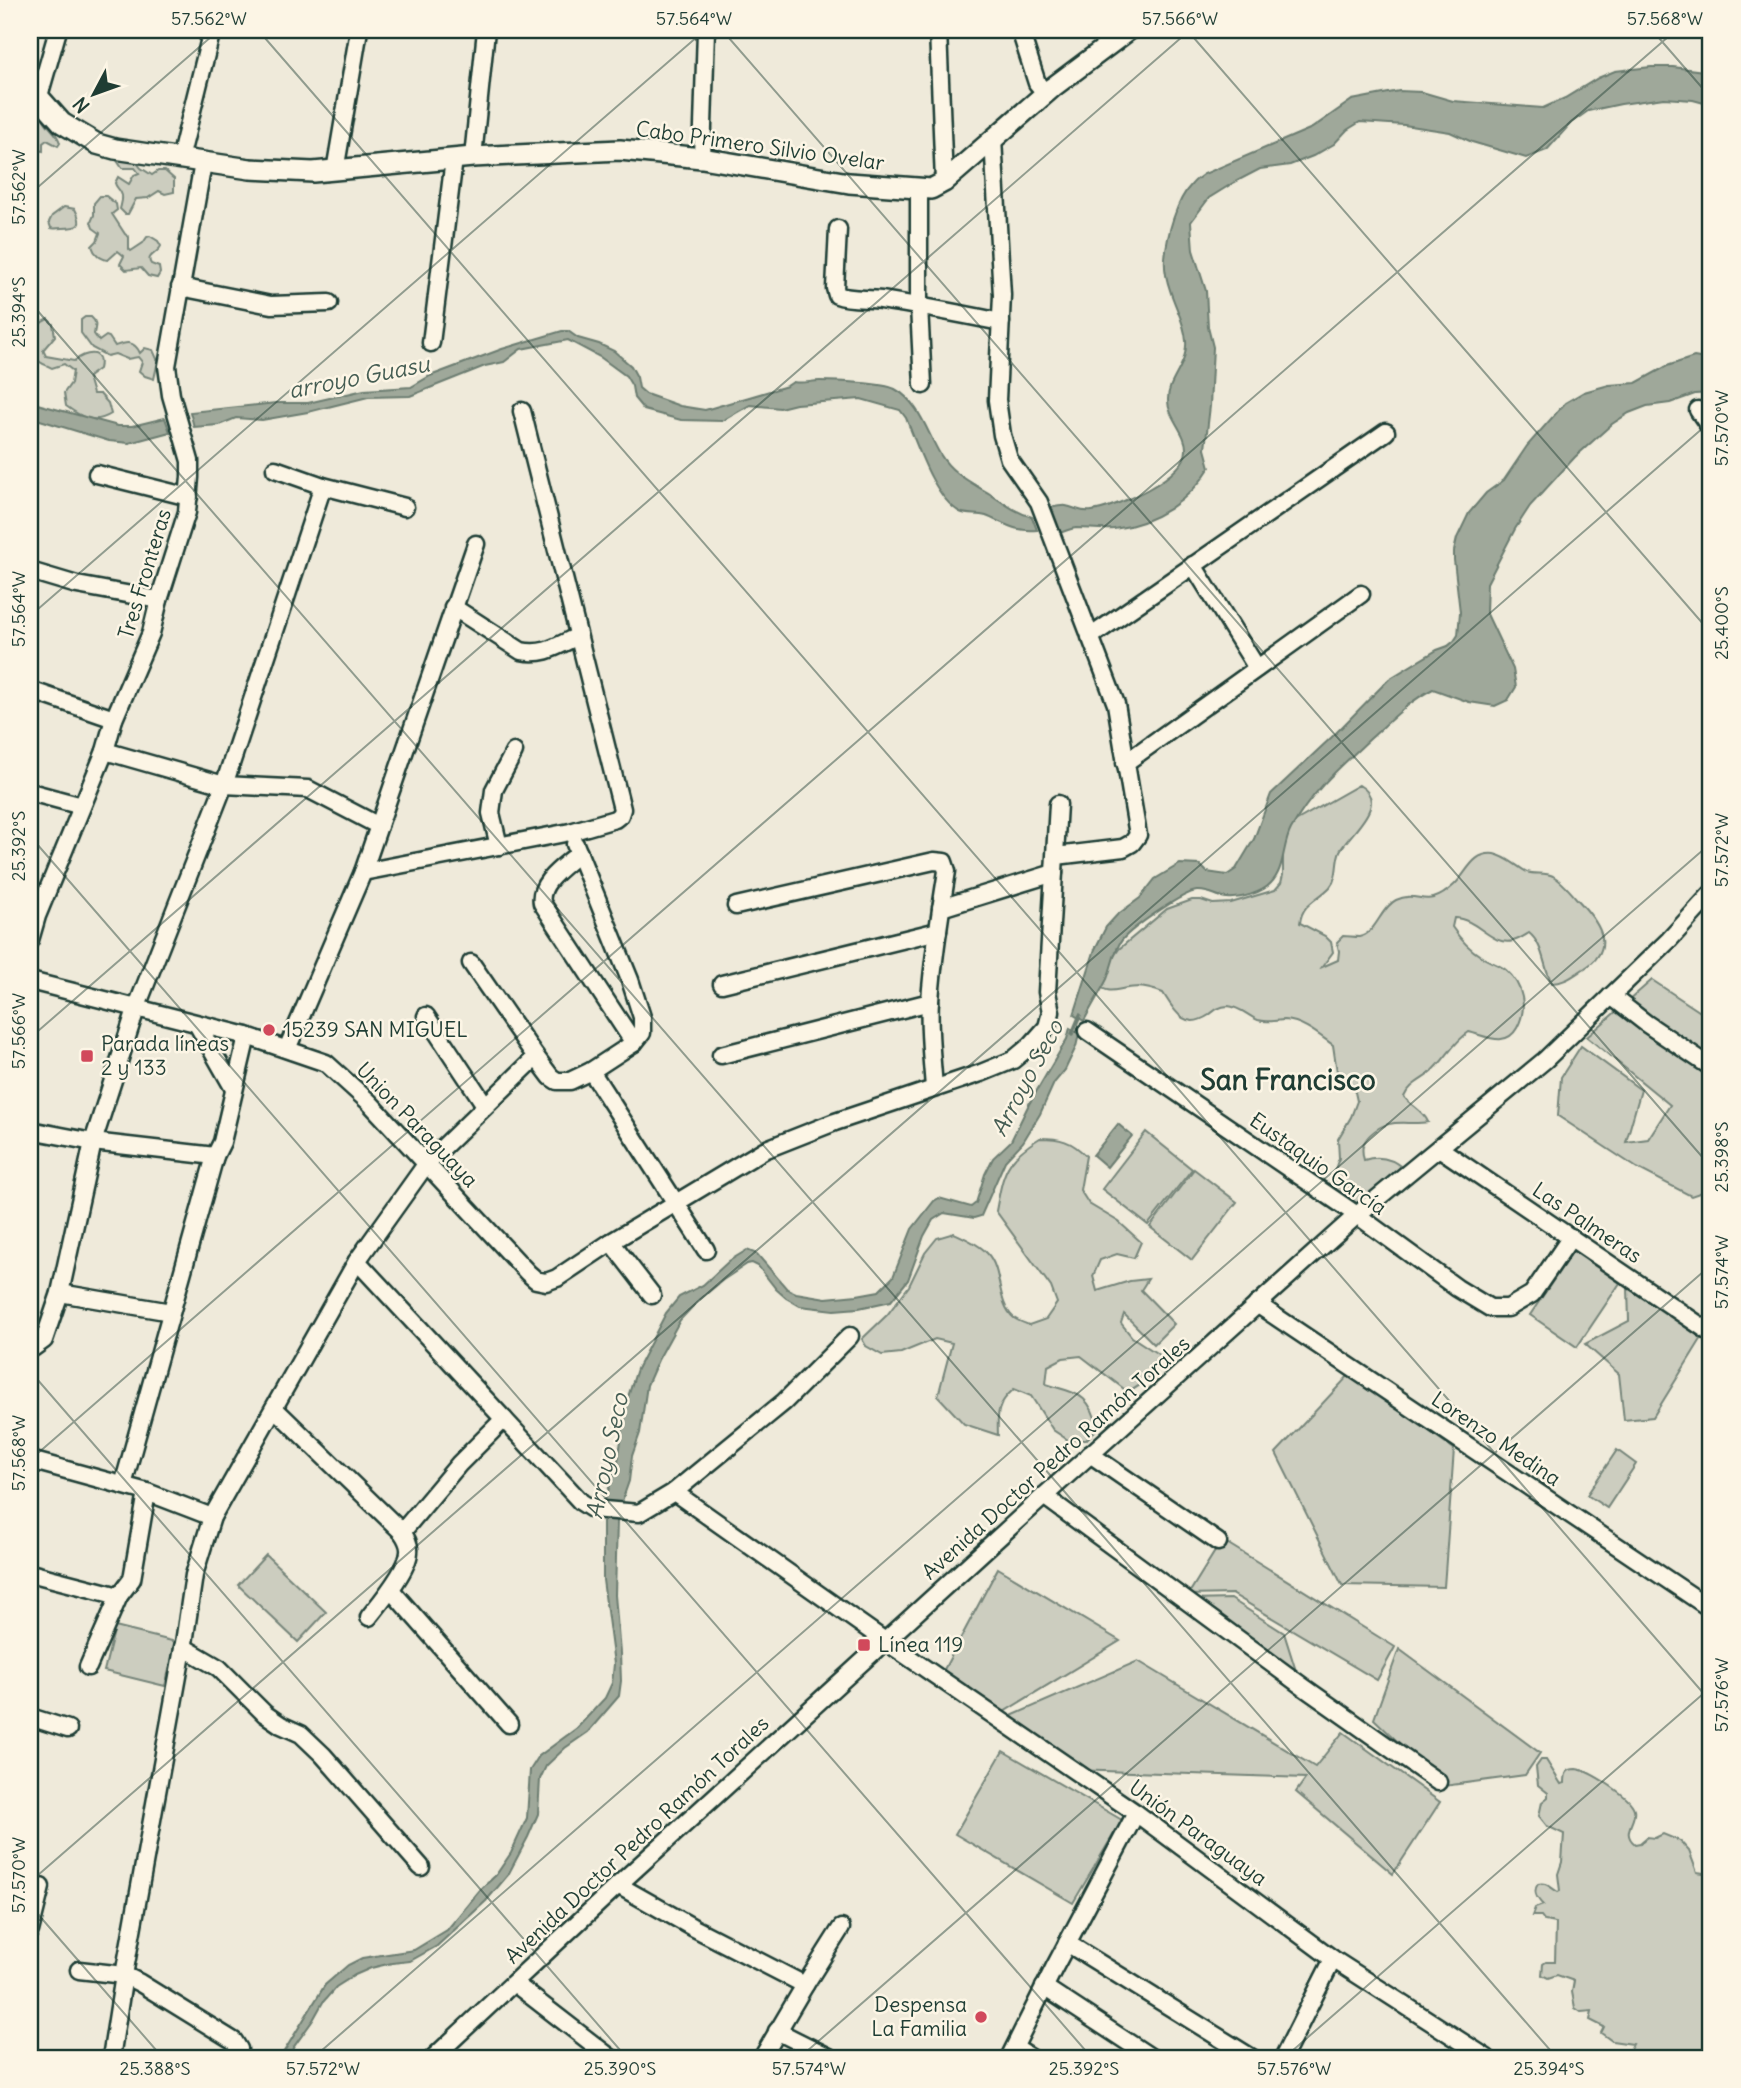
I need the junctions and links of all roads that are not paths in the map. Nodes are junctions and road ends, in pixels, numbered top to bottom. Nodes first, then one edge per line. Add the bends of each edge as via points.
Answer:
1 (58, 30) edge
2 (212, 30) edge
3 (359, 30) edge
4 (486, 30) edge
5 (706, 30) edge
6 (1020, 30) edge
7 (1129, 30) edge
8 (943, 31) edge
9 (34, 91) edge
10 (1046, 94) junction
11 (993, 139) junction
12 (463, 158) junction
13 (702, 158) junction
14 (180, 159) junction
15 (203, 163) junction
16 (335, 171) junction
17 (944, 182) junction
18 (919, 189) junction
19 (838, 229) dead end
20 (180, 287) junction
21 (329, 303) dead end
22 (919, 306) junction
23 (1001, 322) junction
24 (431, 343) dead end
25 (923, 385) dead end
26 (1698, 410) dead end
27 (522, 411) dead end
28 (1711, 429) edge
29 (1385, 432) dead end
30 (275, 469) dead end
31 (97, 474) dead end
32 (323, 486) junction
33 (189, 496) junction
34 (405, 507) dead end
35 (476, 544) dead end
36 (1193, 565) junction
37 (30, 572) edge
38 (1361, 594) dead end
39 (159, 600) junction
40 (453, 607) junction
41 (578, 636) junction
42 (1090, 637) junction
43 (1257, 668) junction
44 (30, 690) edge
45 (114, 719) junction
46 (105, 751) junction
47 (514, 752) dead end
48 (1125, 762) junction
49 (224, 785) junction
50 (30, 792) edge
51 (1058, 804) dead end
52 (82, 806) junction
53 (379, 826) junction
54 (570, 832) junction
55 (499, 846) junction
56 (579, 853) junction
57 (1056, 856) junction
58 (363, 872) junction
59 (1054, 873) junction
60 (1709, 901) edge
61 (736, 906) dead end
62 (941, 908) junction
63 (33, 915) edge
64 (937, 931) junction
65 (30, 940) edge
66 (471, 963) dead end
67 (30, 981) edge
68 (722, 984) dead end
69 (1611, 996) junction
70 (930, 1002) junction
71 (136, 1009) junction
72 (426, 1016) dead end
73 (197, 1024) junction
74 (1087, 1031) dead end
75 (247, 1036) junction
76 (634, 1043) junction
77 (287, 1049) junction
78 (721, 1055) dead end
79 (536, 1057) junction
80 (1711, 1067) edge
81 (591, 1071) junction
82 (934, 1088) junction
83 (234, 1089) junction
84 (485, 1105) junction
85 (30, 1130) edge
86 (93, 1142) junction
87 (1439, 1148) junction
88 (215, 1156) junction
89 (427, 1163) junction
90 (675, 1203) junction
91 (1357, 1216) junction
92 (1571, 1237) junction
93 (611, 1242) junction
94 (706, 1250) dead end
95 (357, 1261) junction
96 (60, 1293) junction
97 (652, 1295) dead end
98 (1257, 1304) junction
99 (171, 1312) junction
100 (1711, 1333) edge
101 (850, 1336) dead end
102 (30, 1348) edge
103 (274, 1408) junction
104 (504, 1419) junction
105 (1090, 1454) junction
106 (30, 1460) edge
107 (124, 1485) junction
108 (147, 1492) junction
109 (674, 1492) junction
110 (1044, 1496) junction
111 (212, 1517) junction
112 (402, 1532) junction
113 (1218, 1542) dead end
114 (30, 1573) edge
115 (391, 1590) junction
116 (118, 1596) junction
117 (1711, 1609) edge
118 (369, 1617) dead end
119 (885, 1641) junction
120 (183, 1647) junction
121 (89, 1667) dead end
122 (30, 1717) edge
123 (509, 1724) dead end
124 (68, 1729) dead end
125 (1438, 1782) dead end
126 (1136, 1813) junction
127 (421, 1867) dead end
128 (618, 1885) junction
129 (41, 1887) dead end
130 (841, 1928) dead end
131 (30, 1931) edge
132 (1066, 1943) junction
133 (1333, 1959) junction
134 (79, 1970) dead end
135 (124, 1975) junction
136 (514, 1983) junction
137 (805, 1985) junction
138 (1044, 1987) junction
139 (777, 2031) junction
140 (1012, 2053) edge
141 (111, 2058) edge
142 (237, 2058) edge
143 (433, 2058) edge
144 (611, 2058) edge
145 (762, 2058) edge
146 (831, 2058) edge
147 (1031, 2058) edge
148 (1152, 2058) edge
149 (1252, 2058) edge
150 (1283, 2058) edge
151 (1487, 2058) edge

1 - 9 street
2 - 14 street
3 - 16 street
4 - 12 street
5 - 13 street
6 - 10 street via 1037,83
7 - 10 main road, Cabo Primero Silvio Ovelar
8 - 17 street
9 - 14 main road, Cabo Primero Silvio Ovelar via 62,123 97,144
10 - 11 main road, Cabo Primero Silvio Ovelar
11 - 17 main road, Cabo Primero Silvio Ovelar
11 - 23 street
12 - 13 main road, Cabo Primero Silvio Ovelar via 620,150
12 - 16 main road, Cabo Primero Silvio Ovelar
12 - 24 street
13 - 18 main road, Cabo Primero Silvio Ovelar via 849,183
14 - 15 main road, Cabo Primero Silvio Ovelar
15 - 16 main road, Cabo Primero Silvio Ovelar
15 - 20 street, Tres Fronteras
17 - 18 main road, Cabo Primero Silvio Ovelar
18 - 22 street
19 - 22 street via 837,295
20 - 21 street via 271,305
20 - 33 street, Tres Fronteras via 167,366 190,461
22 - 23 street
22 - 25 street
23 - 42 street via 997,400 1002,435 1009,458 1039,502
26 - 28 street
27 - 41 street
29 - 36 street
30 - 32 street
31 - 33 street
32 - 34 street
32 - 49 street
33 - 39 street, Tres Fronteras
35 - 40 street
36 - 42 street
36 - 43 street
37 - 39 street
38 - 43 street
39 - 45 street, Tres Fronteras
40 - 41 street via 533,654
40 - 53 street
41 - 54 street via 622,810 615,820
42 - 48 street via 1116,704
43 - 48 street
44 - 45 street
45 - 46 street, Tres Fronteras
46 - 49 street
46 - 52 street, Tres Fronteras
47 - 55 street via 494,790 491,813
48 - 57 street via 1138,835 1123,848
49 - 53 street via 307,789
49 - 71 street
50 - 52 street
51 - 57 street
52 - 63 street, Tres Fronteras
53 - 58 street
54 - 55 street
54 - 56 street
55 - 58 street
56 - 76 street via 642,1017 642,1034
56 - 76 street via 544,887 542,903
57 - 59 street
58 - 77 street
59 - 62 street
59 - 82 street via 1047,1027 1013,1059
60 - 69 street, Avenida Doctor Pedro Ramón Torales
61 - 62 street via 934,861 944,862 947,871
62 - 64 street
63 - 65 street, Tres Fronteras
64 - 68 street
64 - 70 street
66 - 79 street
67 - 71 street, Union Paraguaya
69 - 80 street
69 - 87 street, Avenida Doctor Pedro Ramón Torales via 1545,1060
70 - 78 street
70 - 82 street
71 - 73 street, Union Paraguaya
71 - 86 street
72 - 84 street
73 - 75 street, Union Paraguaya
73 - 83 street
74 - 91 street, Eustaquio García
75 - 77 street, Union Paraguaya
75 - 83 street
76 - 81 street
77 - 89 street, Union Paraguaya via 326,1063
79 - 81 street via 556,1081 570,1081
79 - 84 street
81 - 90 street
82 - 90 street via 764,1150
83 - 88 street
84 - 89 street
85 - 86 street
86 - 88 street
86 - 96 street
87 - 91 street, Avenida Doctor Pedro Ramón Torales
87 - 92 street, Las Palmeras
88 - 99 street
89 - 93 street, Union Paraguaya via 536,1279 557,1278
89 - 95 street
90 - 93 street
90 - 94 street
91 - 92 street, Eustaquio García via 1490,1308 1508,1308 1532,1294
91 - 98 street, Avenida Doctor Pedro Ramón Torales
92 - 100 street, Las Palmeras
93 - 97 street
95 - 103 street
95 - 104 street
96 - 99 street
96 - 102 street via 44,1340
98 - 105 street, Avenida Doctor Pedro Ramón Torales
98 - 117 street, Lorenzo Medina
99 - 107 street
101 - 109 street via 784,1402
103 - 111 street
103 - 112 street
104 - 109 street via 581,1502 592,1508 639,1513
104 - 112 street via 458,1464
105 - 110 street, Avenida Doctor Pedro Ramón Torales
105 - 113 street
106 - 107 street
107 - 108 street
108 - 111 street
108 - 116 street via 132,1579
109 - 119 street, Unión Paraguaya
110 - 119 street, Avenida Doctor Pedro Ramón Torales
110 - 125 street
111 - 120 street via 194,1575
112 - 115 street via 409,1556
114 - 116 street
115 - 118 street
115 - 123 street
116 - 121 street
119 - 126 street, Unión Paraguaya
119 - 128 street, Avenida Doctor Pedro Ramón Torales
120 - 127 street via 219,1668 273,1720 301,1734
120 - 135 street
122 - 124 street
126 - 132 street
126 - 133 street, Unión Paraguaya
128 - 136 street, Avenida Doctor Pedro Ramón Torales
128 - 137 street
129 - 131 street
130 - 137 street
132 - 138 street
132 - 149 street
133 - 150 street
133 - 151 street, Unión Paraguaya
134 - 135 street
135 - 141 street
135 - 142 street via 234,2041 239,2049
136 - 143 street, Avenida Doctor Pedro Ramón Torales
136 - 144 street
137 - 139 street
138 - 140 street
138 - 148 street
139 - 145 street
139 - 146 street
140 - 147 street

